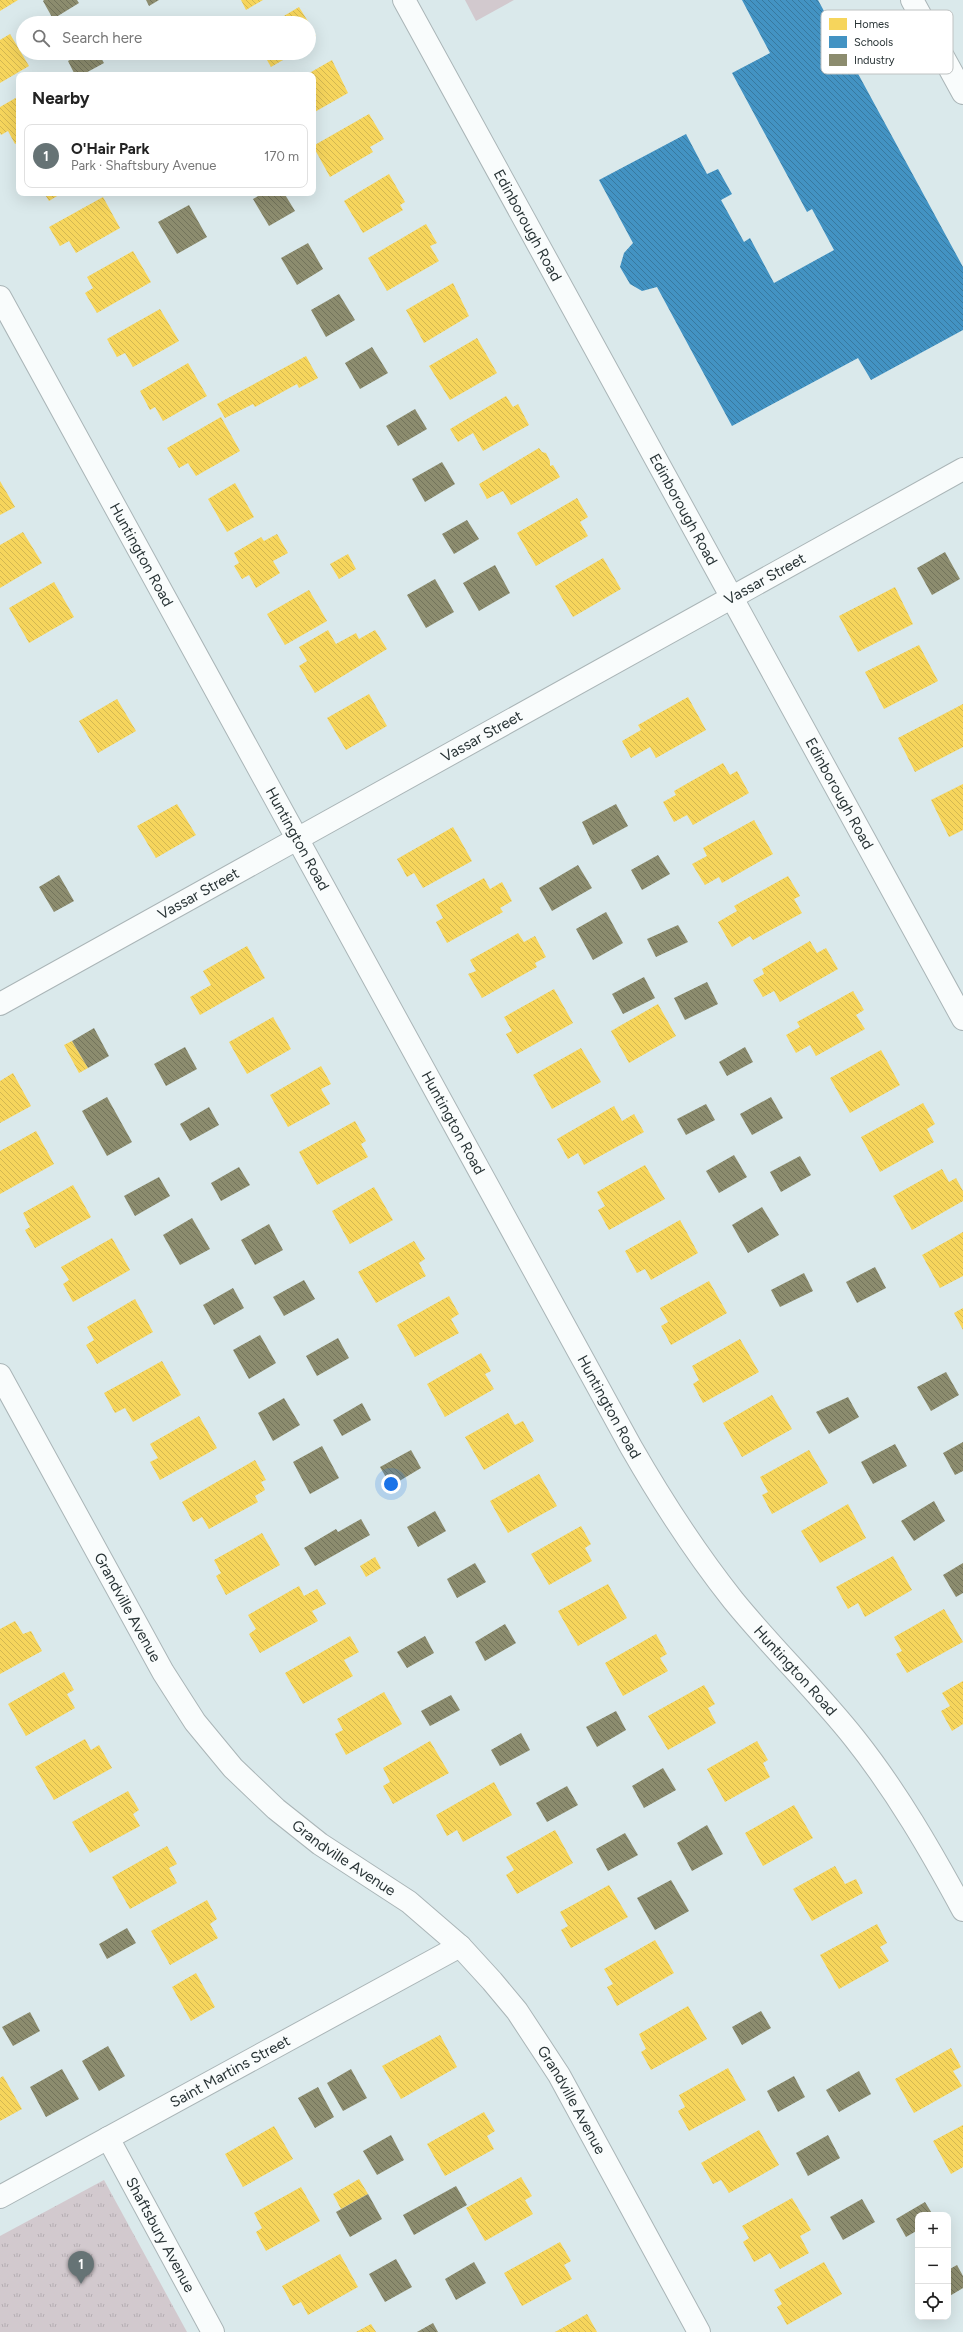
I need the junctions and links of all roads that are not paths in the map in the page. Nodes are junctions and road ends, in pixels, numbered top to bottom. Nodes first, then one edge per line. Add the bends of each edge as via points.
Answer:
1 (404, 0) edge
2 (912, 0) edge
3 (917, 10) edge
4 (953, 74) edge
5 (963, 93) edge
6 (0, 297) edge
7 (963, 469) edge
8 (731, 596) junction
9 (296, 839) junction
10 (0, 1004) edge
11 (963, 1019) edge
12 (0, 1375) edge
13 (963, 1910) edge
14 (460, 1946) junction
15 (108, 2138) junction
16 (0, 2197) edge
17 (213, 2332) edge
18 (699, 2332) edge

1 - 8 street, Edinborough Road
2 - 3 street
4 - 5 street
6 - 9 street, Huntington Road
7 - 8 street, Vassar Street
8 - 9 street, Vassar Street
8 - 11 street, Edinborough Road
9 - 10 street, Vassar Street
9 - 13 street, Huntington Road via 662,1501 734,1601 855,1739 932,1853
12 - 14 street, Grandville Avenue via 162,1672 195,1722 233,1768 276,1809 320,1844 409,1902
14 - 15 street, Saint Martins Street
14 - 18 street, Grandville Avenue via 517,2011 559,2075
15 - 16 street, Saint Martins Street
15 - 17 street, Shaftsbury Avenue

